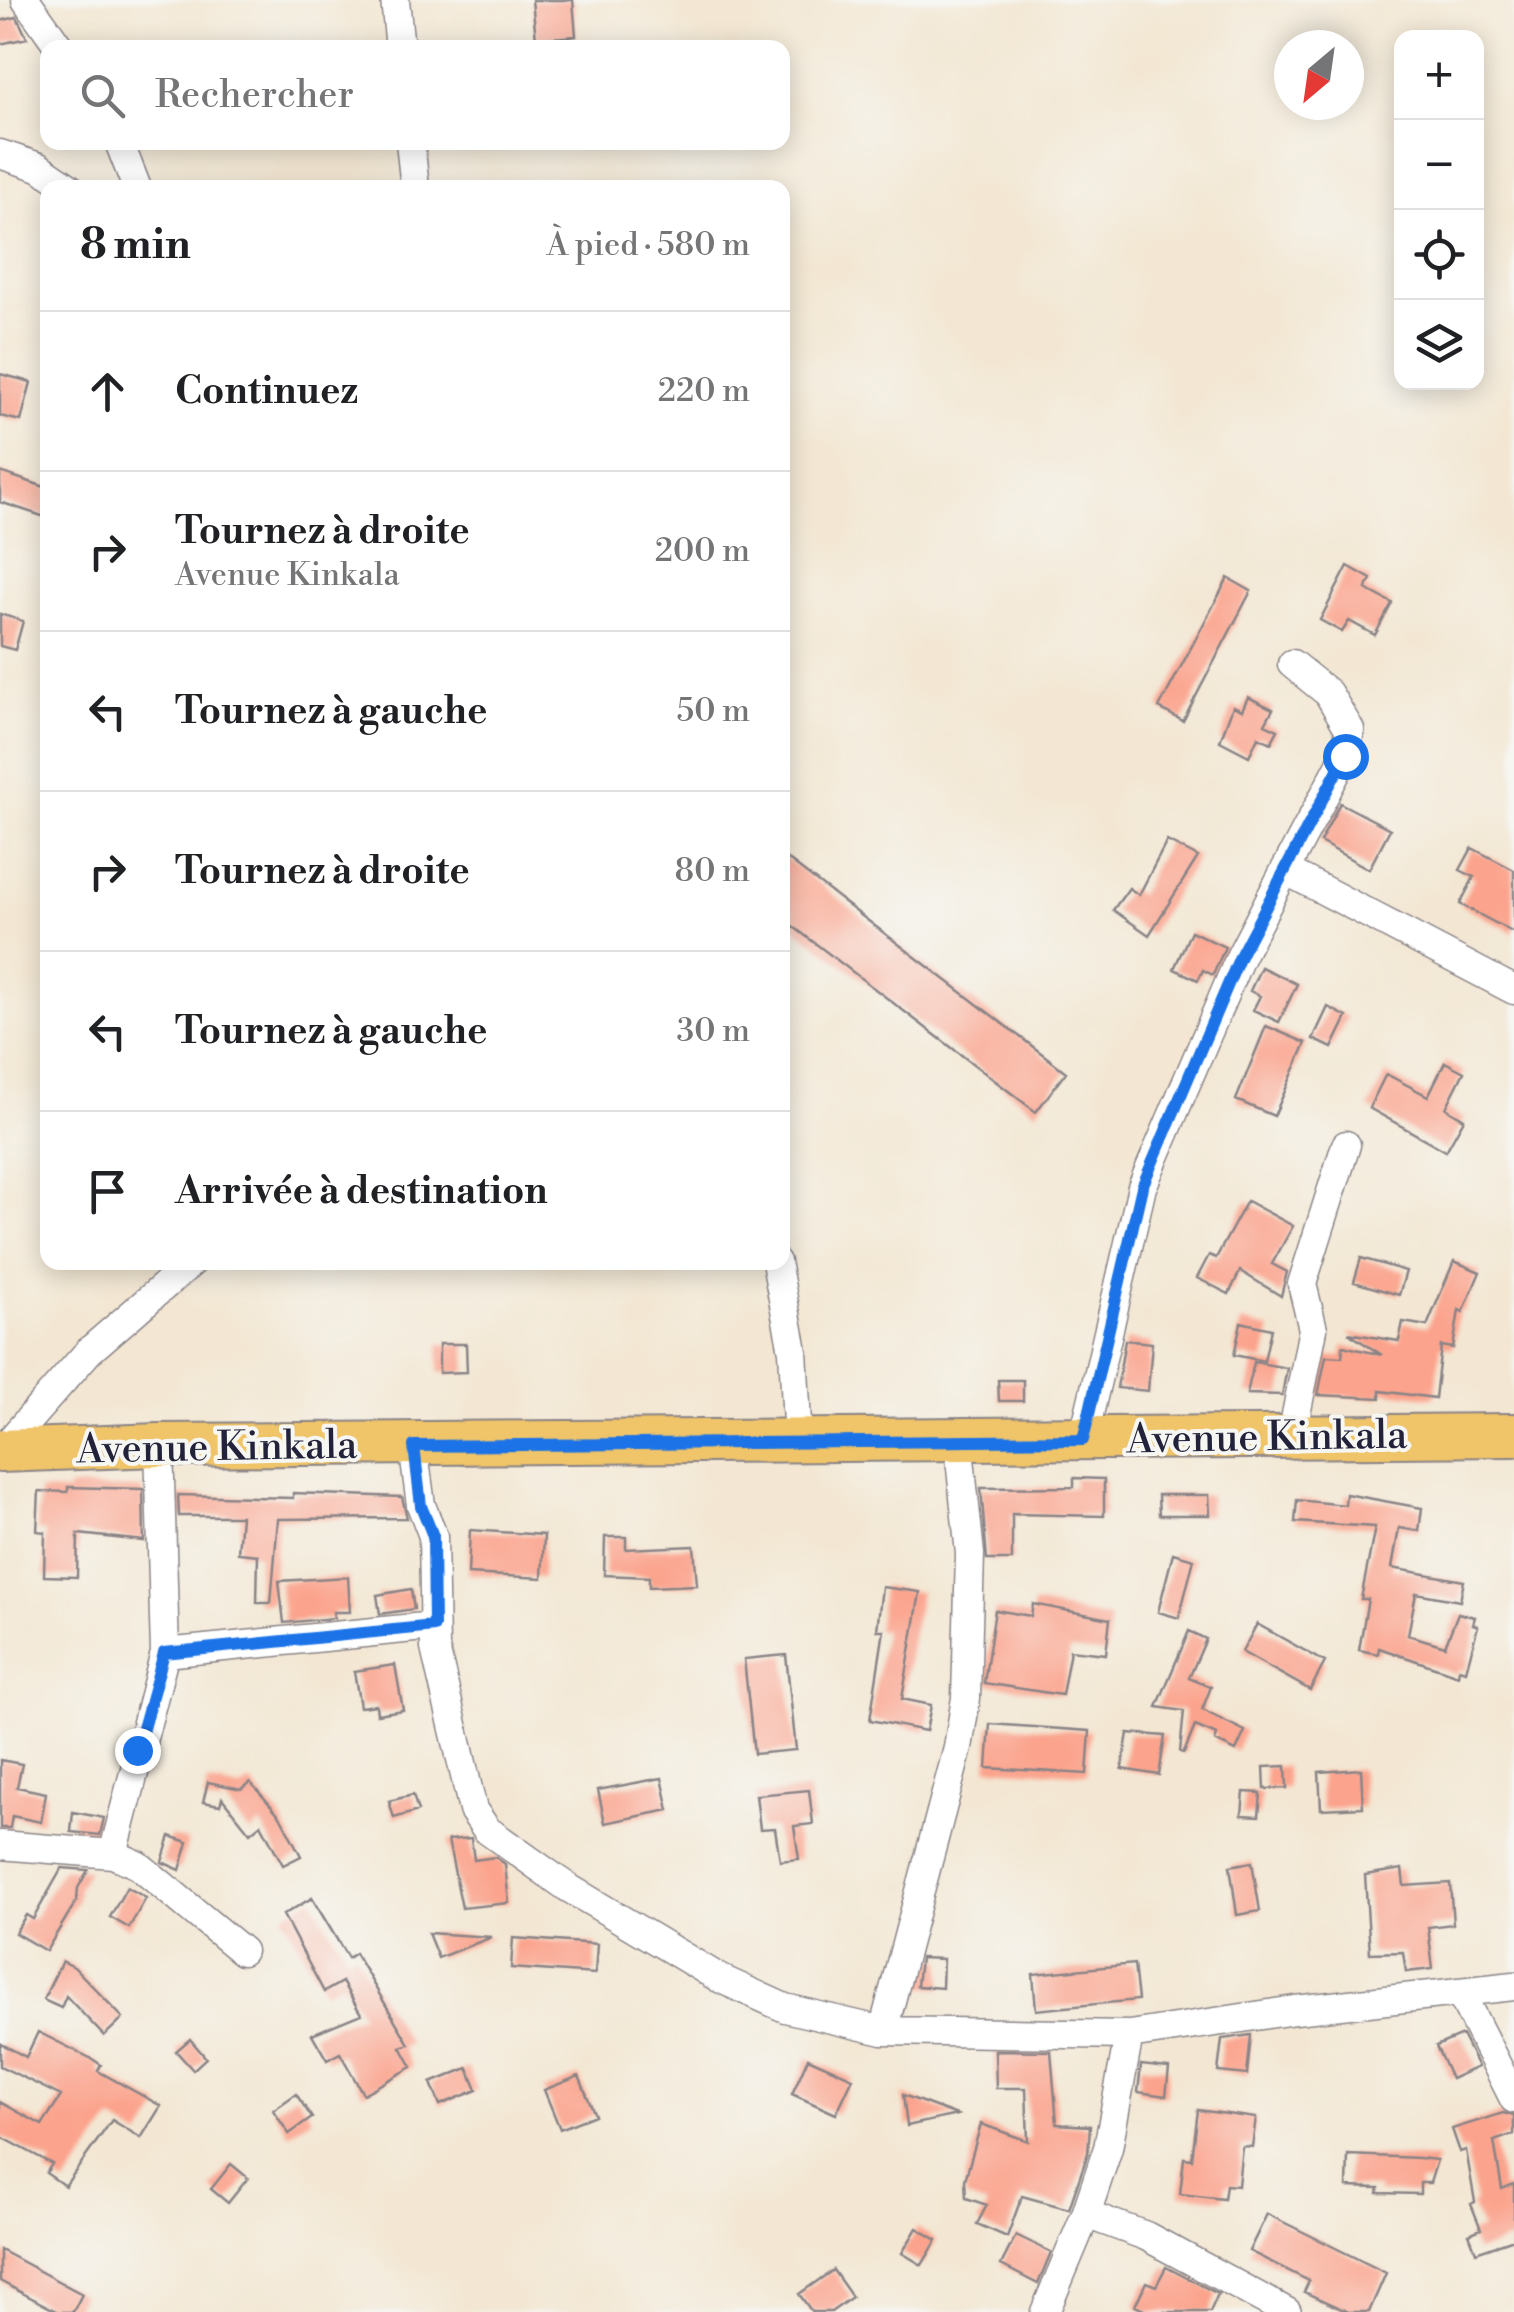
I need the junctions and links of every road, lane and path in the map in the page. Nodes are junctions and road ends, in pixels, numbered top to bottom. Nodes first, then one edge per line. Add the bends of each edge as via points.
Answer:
1 (26, 0) edge
2 (396, 0) edge
3 (54, 40) edge
4 (399, 40) edge
5 (121, 150) edge
6 (411, 150) edge
7 (0, 154) edge
8 (58, 180) edge
9 (135, 180) edge
10 (414, 180) edge
11 (1292, 664) dead end
12 (1284, 870) junction
13 (1514, 990) edge
14 (1346, 1145) dead end
15 (183, 1270) edge
16 (778, 1270) edge
17 (1511, 1427) edge
18 (1292, 1435) junction
19 (958, 1439) junction
20 (1083, 1440) junction
21 (798, 1442) junction
22 (159, 1445) junction
23 (414, 1446) junction
24 (0, 1451) edge
25 (434, 1626) junction
26 (164, 1653) junction
27 (0, 1844) edge
28 (113, 1854) junction
29 (242, 1951) dead end
30 (1514, 1986) edge
31 (1461, 1994) junction
32 (883, 2031) junction
33 (1129, 2034) junction
34 (1514, 2098) edge
35 (1086, 2214) junction
36 (1045, 2312) edge
37 (1286, 2312) edge

1 - 3 street
2 - 4 street
5 - 9 street
6 - 10 street
7 - 8 street
11 - 12 street via 1328,693 1350,730 1345,756
12 - 13 street
12 - 20 street via 1142,1187
14 - 18 street via 1302,1284 1313,1329
15 - 24 street via 88,1351
16 - 21 street via 793,1350
17 - 18 main road, Avenue Kinkala
18 - 20 main road, Avenue Kinkala
19 - 20 main road, Avenue Kinkala
19 - 21 main road, Avenue Kinkala
19 - 32 street via 970,1554 966,1698
21 - 23 main road, Avenue Kinkala
22 - 23 main road, Avenue Kinkala
22 - 24 main road, Avenue Kinkala
22 - 26 street
23 - 25 street via 421,1506 433,1536
25 - 26 street
25 - 32 street via 472,1810 486,1830 720,1978 785,2008
26 - 28 street
27 - 28 street
28 - 29 street via 138,1866
30 - 31 street
31 - 33 street
31 - 34 street
32 - 33 street
33 - 35 street via 1108,2148
35 - 36 street
35 - 37 street via 1146,2236

